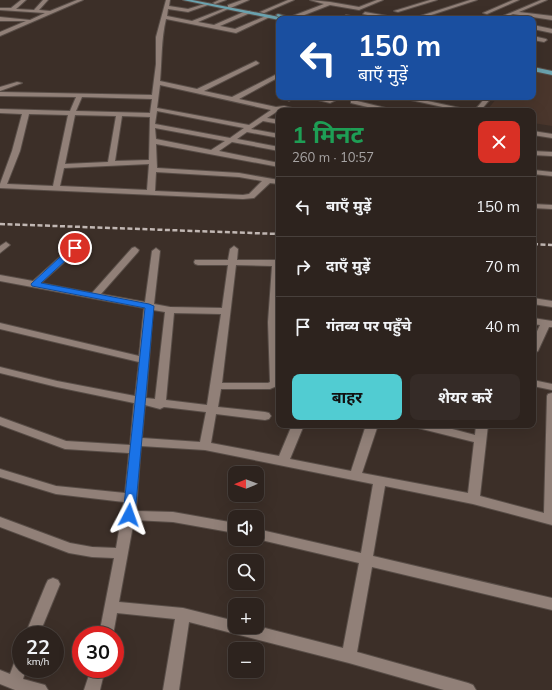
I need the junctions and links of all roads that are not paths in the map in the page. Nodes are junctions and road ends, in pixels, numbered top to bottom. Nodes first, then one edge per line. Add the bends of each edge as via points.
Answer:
1 (24, 0) edge
2 (46, 0) edge
3 (81, 0) edge
4 (168, 0) edge
5 (185, 0) edge
6 (197, 0) edge
7 (224, 0) edge
8 (247, 0) edge
9 (292, 0) edge
10 (312, 0) edge
11 (337, 0) edge
12 (380, 0) edge
13 (435, 0) edge
14 (475, 0) edge
15 (517, 0) edge
16 (545, 0) edge
17 (215, 3) junction
18 (329, 3) junction
19 (206, 4) junction
20 (166, 7) junction
21 (229, 7) junction
22 (0, 9) edge
23 (14, 9) junction
24 (396, 10) dead end
25 (35, 11) junction
26 (50, 12) junction
27 (248, 12) junction
28 (262, 12) junction
29 (365, 13) dead end
30 (514, 13) junction
31 (485, 14) dead end
32 (270, 16) junction
33 (280, 16) edge
34 (300, 16) edge
35 (379, 16) edge
36 (424, 16) edge
37 (506, 16) dead end
38 (164, 17) junction
39 (276, 17) edge
40 (552, 18) edge
41 (1, 19) edge
42 (30, 20) junction
43 (191, 23) junction
44 (214, 27) junction
45 (536, 28) edge
46 (552, 31) edge
47 (0, 34) edge
48 (536, 39) edge
49 (544, 40) dead end
50 (256, 63) dead end
51 (536, 68) edge
52 (552, 71) edge
53 (276, 77) edge
54 (156, 82) junction
55 (19, 83) dead end
56 (0, 89) edge
57 (199, 91) junction
58 (0, 94) edge
59 (80, 96) junction
60 (155, 97) junction
61 (234, 99) junction
62 (323, 100) edge
63 (334, 100) edge
64 (416, 100) edge
65 (434, 100) edge
66 (486, 100) edge
67 (352, 102) dead end
68 (431, 103) junction
69 (379, 108) edge
70 (426, 108) edge
71 (456, 108) edge
72 (480, 108) edge
73 (276, 109) joint
74 (0, 111) edge
75 (26, 112) junction
76 (154, 112) junction
77 (72, 113) junction
78 (119, 115) junction
79 (262, 119) junction
80 (276, 121) edge
81 (152, 125) junction
82 (248, 128) junction
83 (536, 133) edge
84 (276, 135) edge
85 (552, 136) edge
86 (232, 139) junction
87 (153, 141) junction
88 (276, 148) edge
89 (213, 152) junction
90 (536, 153) edge
91 (552, 154) edge
92 (151, 162) junction
93 (111, 163) junction
94 (276, 164) edge
95 (60, 166) junction
96 (152, 170) junction
97 (536, 172) edge
98 (552, 174) edge
99 (268, 180) junction
100 (276, 181) edge
101 (1, 186) edge
102 (56, 188) junction
103 (151, 192) junction
104 (536, 206) edge
105 (552, 207) edge
106 (75, 248) dead end
107 (234, 249) dead end
108 (135, 250) dead end
109 (156, 251) dead end
110 (198, 262) dead end
111 (231, 262) junction
112 (276, 263) edge
113 (0, 278) edge
114 (35, 284) junction
115 (276, 287) edge
116 (94, 296) junction
117 (536, 301) edge
118 (552, 304) edge
119 (149, 306) junction
120 (170, 310) junction
121 (225, 311) junction
122 (536, 321) edge
123 (549, 323) edge
124 (0, 326) edge
125 (536, 346) edge
126 (144, 360) junction
127 (0, 370) edge
128 (536, 384) edge
129 (216, 386) junction
130 (552, 387) edge
131 (552, 396) edge
132 (141, 402) junction
133 (160, 405) junction
134 (213, 410) junction
135 (265, 416) dead end
136 (0, 421) edge
137 (297, 428) edge
138 (371, 428) edge
139 (434, 428) edge
140 (482, 428) edge
141 (480, 440) junction
142 (136, 445) junction
143 (205, 446) junction
144 (283, 461) junction
145 (0, 472) edge
146 (355, 476) junction
147 (380, 481) junction
148 (130, 498) junction
149 (473, 500) junction
150 (129, 515) junction
151 (551, 520) edge
152 (0, 522) edge
153 (228, 527) edge
154 (264, 536) edge
155 (122, 553) junction
156 (365, 561) junction
157 (53, 584) dead end
158 (552, 604) edge
159 (111, 607) junction
160 (183, 614) junction
161 (36, 626) edge
162 (108, 626) edge
163 (349, 656) junction
164 (95, 678) edge
165 (7, 679) edge
166 (40, 690) edge
167 (92, 690) edge
168 (171, 690) edge
169 (468, 690) edge

1 - 23 street
2 - 25 street
3 - 26 street
4 - 20 street
5 - 19 main road
6 - 17 main road
7 - 17 street
8 - 21 street
9 - 28 street
10 - 18 street
11 - 18 street
12 - 18 street via 359,9
13 - 24 street
14 - 36 street
15 - 31 street
16 - 30 street
17 - 21 main road
18 - 34 street
19 - 20 street via 188,11
19 - 21 main road
20 - 38 street
21 - 27 main road
21 - 28 main road
21 - 43 street
22 - 23 street
23 - 25 street
25 - 26 street
26 - 42 street
27 - 32 main road
27 - 44 street
28 - 33 main road
29 - 35 street
30 - 37 street
30 - 40 street
32 - 39 main road
32 - 44 street via 238,31
38 - 43 street
38 - 54 street via 159,37
41 - 42 street
42 - 47 street
43 - 44 street
45 - 46 street
48 - 49 street
50 - 57 street
51 - 52 main road
53 - 61 street
54 - 57 street
54 - 60 street
55 - 56 street
57 - 61 street
58 - 59 street
59 - 60 street
59 - 77 street
60 - 76 street
61 - 73 street
62 - 63 street
64 - 68 street
65 - 68 street
66 - 72 street
67 - 69 street
68 - 70 street
68 - 71 street
73 - 79 street
74 - 75 street
75 - 77 street
75 - 101 street via 16,151
76 - 78 street
76 - 81 street
76 - 82 street
77 - 78 street
77 - 95 street
78 - 93 street
79 - 80 street
79 - 82 street
81 - 86 street
81 - 87 street
82 - 84 street
82 - 86 street
83 - 85 street
86 - 88 street
86 - 89 street
87 - 89 street
87 - 92 street
89 - 94 street
90 - 91 street
92 - 93 street
92 - 96 street
93 - 95 street
95 - 102 street
96 - 99 street
96 - 103 street
97 - 98 street
99 - 100 street
99 - 103 street via 251,196
101 - 102 street
102 - 103 street
104 - 105 street
106 - 114 street
107 - 111 street
108 - 116 street
109 - 119 street
110 - 111 street
111 - 112 street
111 - 121 street
113 - 114 street
114 - 116 street
115 - 129 street via 273,322 275,383 270,386
116 - 119 street
117 - 118 street
119 - 120 street
119 - 126 street
120 - 121 street
120 - 133 street
121 - 129 street
122 - 123 street
123 - 125 street
124 - 126 street
126 - 132 street
127 - 132 street
128 - 130 street
129 - 134 street
131 - 151 street
132 - 133 street
132 - 142 street
133 - 134 street
134 - 135 street
134 - 143 street
136 - 142 street via 65,445
137 - 144 street
138 - 146 street
139 - 141 street
140 - 141 street
141 - 149 street
142 - 143 street
142 - 148 street
143 - 144 street
144 - 146 street
145 - 148 street via 42,488
146 - 147 street
147 - 149 street
147 - 156 street
148 - 150 street
149 - 151 street
150 - 153 street via 173,517
150 - 155 street
152 - 155 street via 69,548
154 - 156 street
155 - 159 street
156 - 158 street
156 - 163 street
157 - 161 street
159 - 160 street
159 - 162 street
160 - 163 street
160 - 168 street
163 - 169 street
164 - 167 street
165 - 166 street

